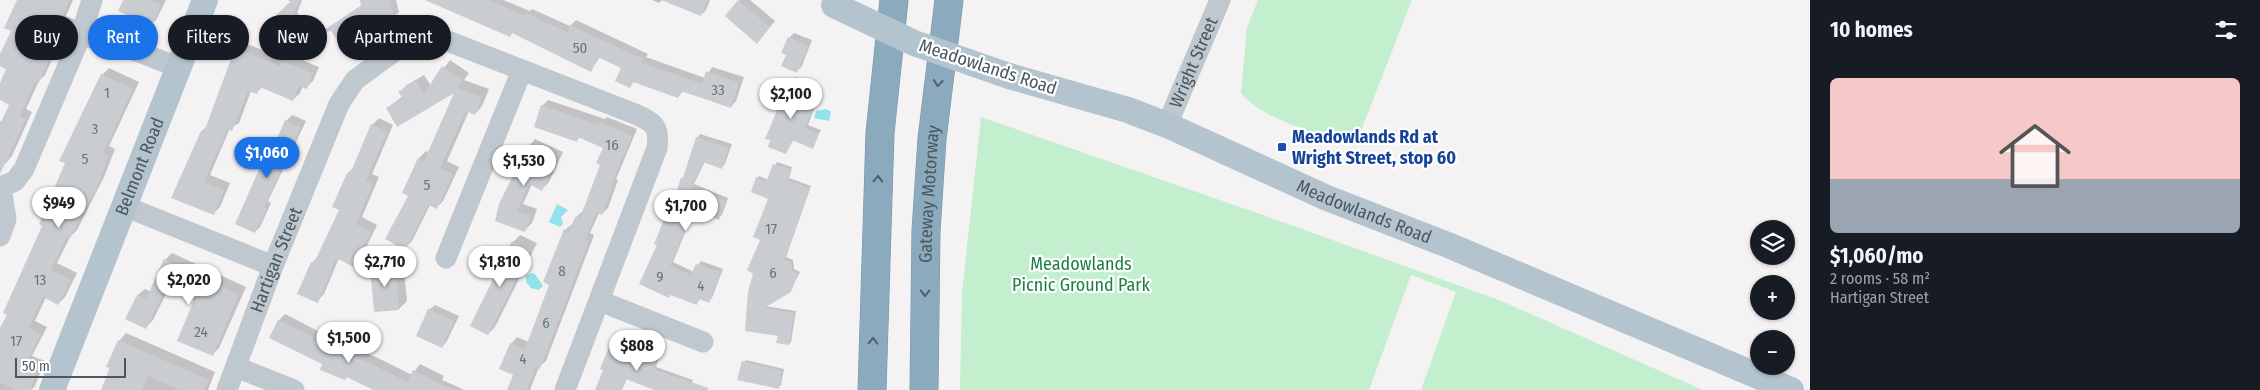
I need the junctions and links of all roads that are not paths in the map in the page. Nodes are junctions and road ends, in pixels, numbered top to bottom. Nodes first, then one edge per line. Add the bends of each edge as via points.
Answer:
1 (92, 0) edge
2 (206, 0) edge
3 (894, 0) edge
4 (949, 0) edge
5 (1220, 0) edge
6 (829, 3) edge
7 (81, 35) junction
8 (180, 68) junction
9 (522, 70) junction
10 (1167, 125) junction
11 (0, 188) edge
12 (124, 206) junction
13 (0, 236) edge
14 (446, 258) dead end
15 (273, 266) junction
16 (600, 301) junction
17 (704, 342) dead end
18 (236, 367) junction
19 (52, 390) edge
20 (227, 390) edge
21 (294, 390) edge
22 (565, 390) edge
23 (872, 390) edge
24 (924, 390) edge
25 (1791, 390) edge

1 - 7 street
2 - 8 main road, Belmont Road
23 -> 3 highway via 880,133
4 -> 24 highway, Gateway Motorway via 932,139 926,231
5 - 10 street, Wright Street
6 - 10 main road, Meadowlands Road, bridge via 914,43
7 - 8 street via 131,49
7 - 11 street via 24,169 15,181
8 - 12 main road, Belmont Road
9 - 14 street
9 - 15 street, Hartigan Street via 445,40 425,36 403,45 356,80 339,104
9 - 16 street, Hartigan Street via 647,120 656,127 658,148
10 - 25 main road, Meadowlands Road via 1328,198 1448,245
11 - 13 street via 6,220
12 - 15 street
12 - 19 main road, Belmont Road
15 - 18 street, Hartigan Street
16 - 17 street
16 - 22 street
18 - 20 street, Hartigan Street
18 - 21 street

